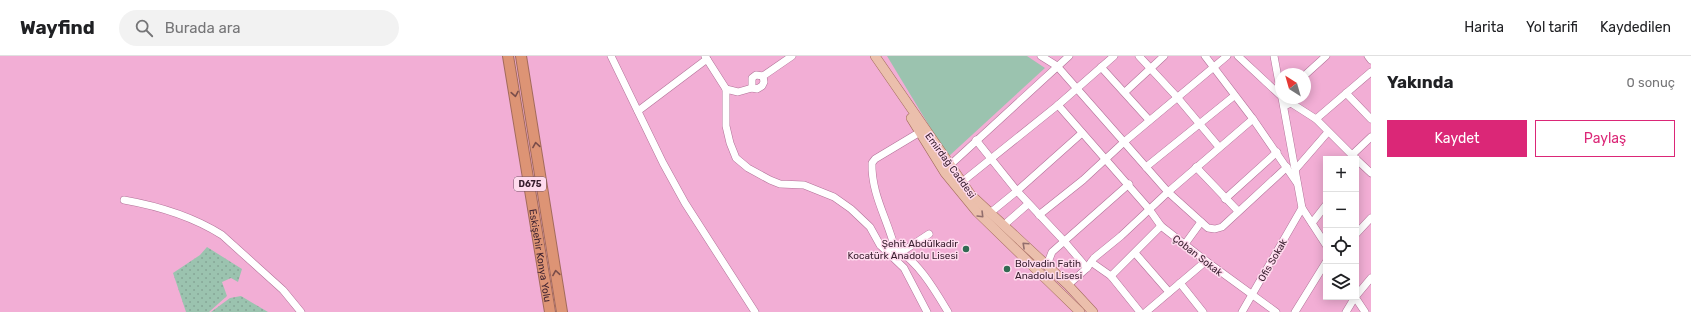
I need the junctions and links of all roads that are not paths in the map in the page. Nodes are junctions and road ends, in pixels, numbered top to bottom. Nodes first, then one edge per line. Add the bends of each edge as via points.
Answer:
1 (508, 56) edge
2 (522, 56) edge
3 (611, 56) edge
4 (792, 56) edge
5 (874, 56) edge
6 (1041, 56) edge
7 (1069, 56) edge
8 (1114, 56) edge
9 (1139, 56) edge
10 (1164, 56) edge
11 (1205, 56) edge
12 (1227, 56) edge
13 (1238, 56) edge
14 (1326, 56) edge
15 (1368, 56) edge
16 (1276, 57) edge
17 (706, 58) edge
18 (1371, 60) edge
19 (1057, 66) junction
20 (1213, 66) junction
21 (1101, 67) junction
22 (1151, 68) junction
23 (1277, 68) edge
24 (1311, 70) edge
25 (1371, 72) edge
26 (763, 76) junction
27 (1077, 87) junction
28 (752, 88) junction
29 (726, 89) junction
30 (1275, 90) edge
31 (1125, 92) junction
32 (1346, 93) junction
33 (1234, 96) junction
34 (1177, 97) junction
35 (1058, 105) junction
36 (1284, 106) joint
37 (638, 111) junction
38 (1253, 119) junction
39 (1316, 119) junction
40 (1371, 119) edge
41 (1149, 120) junction
42 (1199, 124) junction
43 (920, 132) junction
44 (1328, 132) junction
45 (1082, 133) junction
46 (976, 140) junction
47 (1124, 142) junction
48 (1369, 142) edge
49 (1219, 147) junction
50 (1277, 152) junction
51 (1351, 156) edge
52 (1359, 157) edge
53 (991, 158) junction
54 (1107, 158) junction
55 (1359, 163) edge
56 (950, 164) junction
57 (1196, 166) junction
58 (1146, 167) junction
59 (1287, 167) junction
60 (1295, 170) junction
61 (945, 173) junction
62 (1371, 173) edge
63 (962, 182) junction
64 (1297, 183) junction
65 (1129, 184) junction
66 (1017, 191) junction
67 (1168, 192) junction
68 (1225, 199) junction
69 (124, 200) dead end
70 (1028, 204) junction
71 (1150, 208) junction
72 (1302, 208) junction
73 (1323, 209) edge
74 (1238, 211) junction
75 (990, 213) junction
76 (1038, 215) junction
77 (1371, 218) edge
78 (1201, 222) junction
79 (1312, 223) junction
80 (1004, 225) junction
81 (1161, 226) junction
82 (1359, 231) edge
83 (929, 234) dead end
84 (1323, 240) edge
85 (1064, 241) junction
86 (1186, 244) junction
87 (880, 245) junction
88 (898, 251) junction
89 (1135, 253) junction
90 (1206, 261) junction
91 (1325, 264) edge
92 (1047, 265) junction
93 (1089, 265) junction
94 (1111, 276) junction
95 (1371, 278) edge
96 (1180, 283) junction
97 (1068, 285) junction
98 (1169, 292) junction
99 (1359, 292) edge
100 (1252, 296) junction
101 (1353, 300) edge
102 (1357, 300) edge
103 (301, 312) edge
104 (550, 312) edge
105 (562, 312) edge
106 (755, 312) edge
107 (927, 312) edge
108 (948, 312) edge
109 (1080, 312) edge
110 (1093, 312) edge
111 (1140, 312) edge
112 (1146, 312) edge
113 (1203, 312) edge
114 (1242, 312) edge
115 (1276, 312) edge
116 (1295, 312) edge
117 (1346, 312) edge
118 (1365, 312) edge

1 -> 104 highway, Eskişehir Konya Yolu / D675
105 -> 2 highway, D675
3 - 37 street
4 - 26 street
5 - 43 main road, Emirdağ Caddesi
5 - 56 main road, Emirdağ Caddesi
6 - 19 street
7 - 19 street
8 - 21 street
9 - 22 street
10 - 22 street
11 - 20 street
12 - 20 street
13 - 30 street
14 - 24 street
15 - 18 street
16 - 23 street
17 - 29 street
17 - 37 street
19 - 27 street
19 - 46 street
20 - 33 street
20 - 34 street
21 - 27 street
21 - 31 street
22 - 31 street
22 - 34 street
25 - 32 street
26 - 28 street via 762,86
26 - 28 street via 756,75 752,78
27 - 35 street
27 - 47 street
28 - 29 street via 738,92
29 - 87 street via 726,126 736,158 748,168 780,184 804,185 834,197 852,209 870,227
31 - 41 street
32 - 39 street
32 - 40 street
33 - 38 street
33 - 42 street
34 - 41 street
34 - 42 street
35 - 45 street, Çoban Sokak
35 - 53 street
36 - 39 street via 1291,104
36 - 60 street
37 - 106 street via 685,203
38 - 49 street
38 - 50 street
39 - 44 street
41 - 47 street
42 - 49 street
42 - 58 street
43 - 61 main road, Emirdağ Caddesi
43 - 88 street via 872,163 880,208
44 - 51 street
44 - 60 street
45 - 54 street, Çoban Sokak
45 - 66 street
46 - 53 street
46 - 56 street
47 - 54 street
47 - 58 street
48 - 52 street
49 - 57 street
50 - 59 street
50 - 68 street
53 - 63 street
53 - 66 street
54 - 65 street, Çoban Sokak
54 - 76 street
55 - 62 street
56 - 61 street
56 - 63 main road, Emirdağ Caddesi
57 - 67 street
57 - 68 street
58 - 67 street
59 - 64 street
59 - 74 street
60 - 64 street
61 -> 109 main road, Emirdağ Caddesi via 977,212
63 - 75 main road, Emirdağ Caddesi via 971,195
64 - 72 street
65 - 71 street, Çoban Sokak
65 - 85 street
66 - 70 street
66 - 75 street
67 - 71 street
67 - 78 street
68 - 74 street
69 - 103 street via 170,210 216,231 283,290
70 - 76 street
70 - 80 street
71 - 81 street, Çoban Sokak
71 - 93 street
72 - 79 street
72 - 100 street, Ofis Sokak
73 - 79 street
74 - 78 street via 1219,228 1208,228
75 - 80 main road, Emirdağ Caddesi
76 - 85 street
77 - 82 street
78 - 86 street
79 - 84 street
92 -> 80 main road, Emirdağ Caddesi
81 - 86 street, Çoban Sokak
81 - 89 street
83 - 88 street
85 - 92 street via 1052,252
85 - 93 street
86 - 90 street, Çoban Sokak
87 - 88 street
87 - 107 street via 904,268
88 - 108 street via 922,273
89 - 94 street
89 - 98 street
90 - 96 street
90 - 100 street, Çoban Sokak
91 - 116 street
92 - 97 main road, Emirdağ Caddesi
93 - 94 street
93 - 97 street
94 - 111 street
95 - 99 street
96 - 98 street
96 - 113 street
97 - 110 main road, Emirdağ Caddesi
98 - 112 street
100 - 114 street, Ofis Sokak
100 - 115 street, Çoban Sokak
101 - 117 street
102 - 118 street

